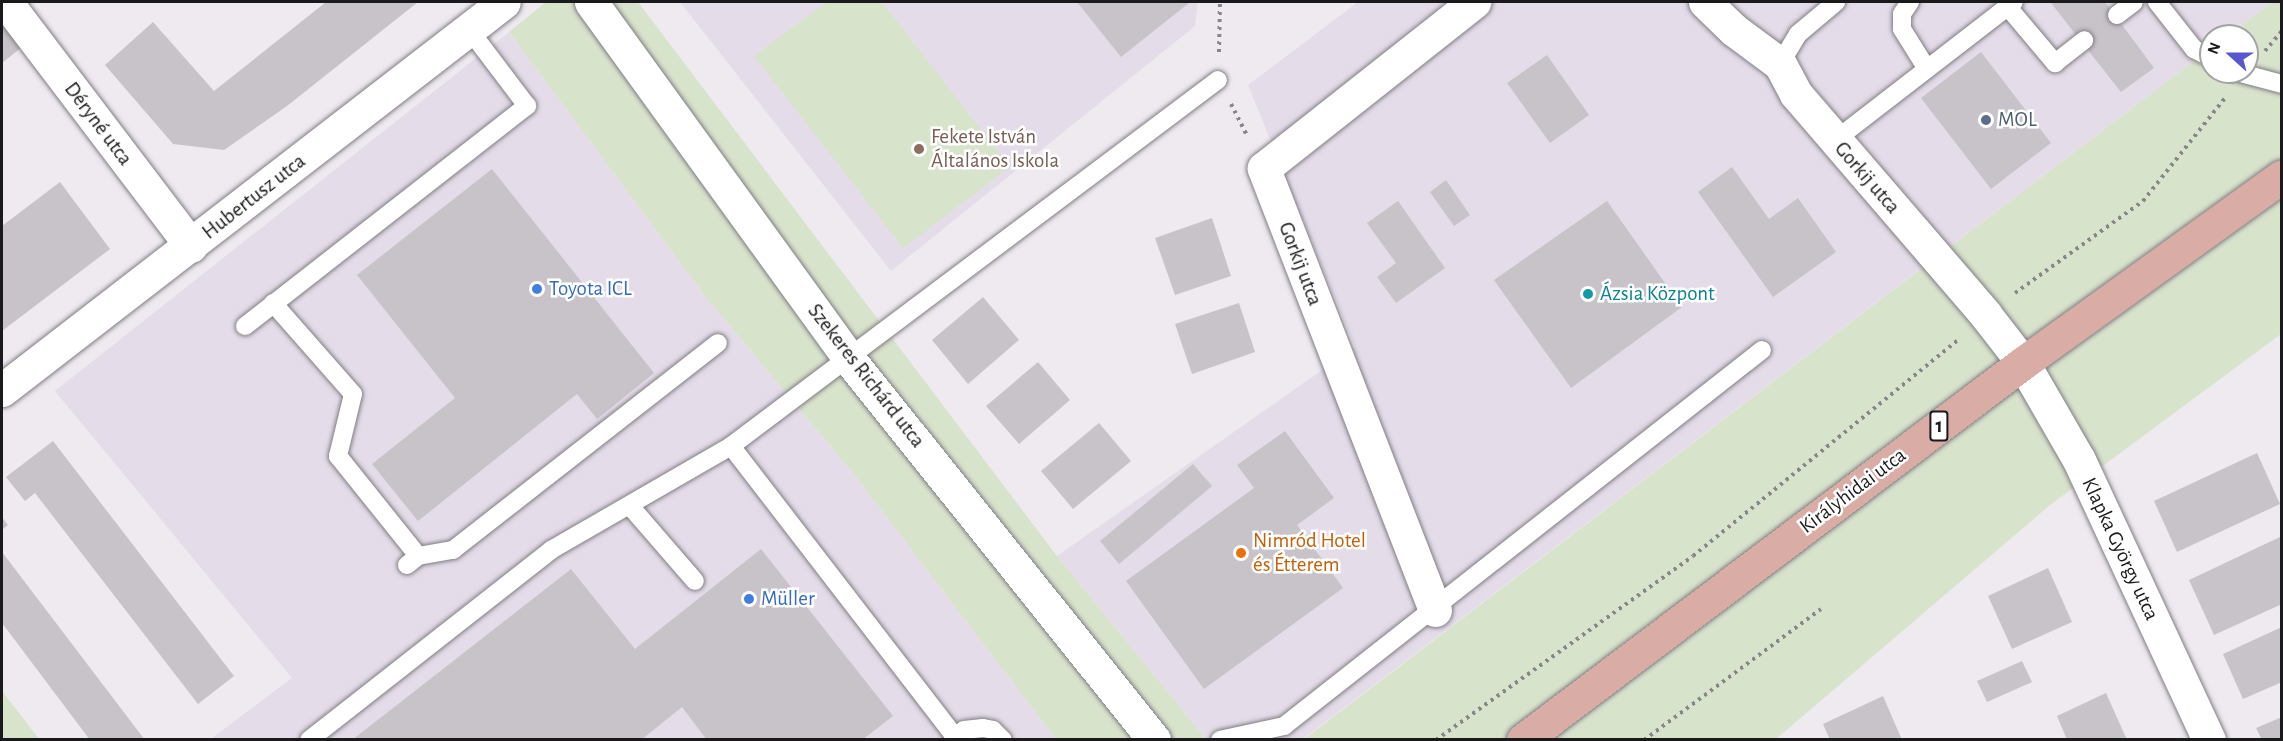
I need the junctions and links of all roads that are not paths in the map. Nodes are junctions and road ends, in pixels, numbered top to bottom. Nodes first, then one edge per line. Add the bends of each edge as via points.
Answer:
1 (6, 2) edge
2 (504, 2) edge
3 (591, 2) edge
4 (1474, 2) edge
5 (1705, 2) edge
6 (1836, 2) edge
7 (1910, 2) edge
8 (2134, 2) edge
9 (2157, 2) edge
10 (2011, 4) edge
11 (2117, 15) dead end
12 (468, 28) junction
13 (2084, 40) dead end
14 (2199, 52) edge
15 (1780, 64) junction
16 (1927, 69) junction
17 (2259, 79) edge
18 (1218, 80) road end
19 (2282, 84) edge
20 (1834, 141) junction
21 (2282, 176) edge
22 (191, 246) junction
23 (273, 303) junction
24 (245, 326) dead end
25 (718, 343) dead end
26 (1762, 350) dead end
27 (849, 359) junction
28 (2023, 363) junction
29 (2, 390) edge
30 (731, 446) junction
31 (630, 506) junction
32 (695, 581) dead end
33 (1435, 610) junction
34 (1601, 681) junction
35 (954, 739) edge
36 (1005, 739) edge
37 (309, 740) edge
38 (1154, 740) edge
39 (1220, 740) edge
40 (1523, 740) edge
41 (1546, 740) edge
42 (2209, 740) edge

1 - 22 street, Déryné utca
2 - 12 street, Hubertusz utca
3 - 27 street, Szekeres Richárd utca
4 - 33 street, Gorkij utca via 1264,168
5 - 15 street, Gorkij utca via 1734,30
6 - 15 lane via 1798,34
7 - 16 lane via 1902,14 1902,29
8 - 11 lane
9 - 14 lane
10 - 13 lane via 2055,63
10 - 16 lane
12 - 22 street, Hubertusz utca
12 - 23 lane via 527,106
15 - 20 street, Gorkij utca via 1796,94
16 - 20 lane
17 - 19 lane
18 - 27 lane
20 - 28 street, Gorkij utca
21 - 28 main road, Királyhidai utca / 1
22 - 29 street, Hubertusz utca
23 - 24 lane
23 - 25 lane via 353,393 338,456 412,561 453,550
26 - 33 lane
27 - 30 lane
27 - 38 street, Szekeres Richárd utca
28 - 34 main road, Királyhidai utca / 1
28 - 42 street, Klapka György utca via 2079,460
30 - 31 lane
30 - 35 lane
31 - 32 lane
31 - 37 lane via 551,550
33 - 39 lane via 1284,726
34 - 40 main road, Királyhidai utca / 1
34 - 41 main road, Királyhidai utca / 1
35 - 36 lane via 973,727 993,730

